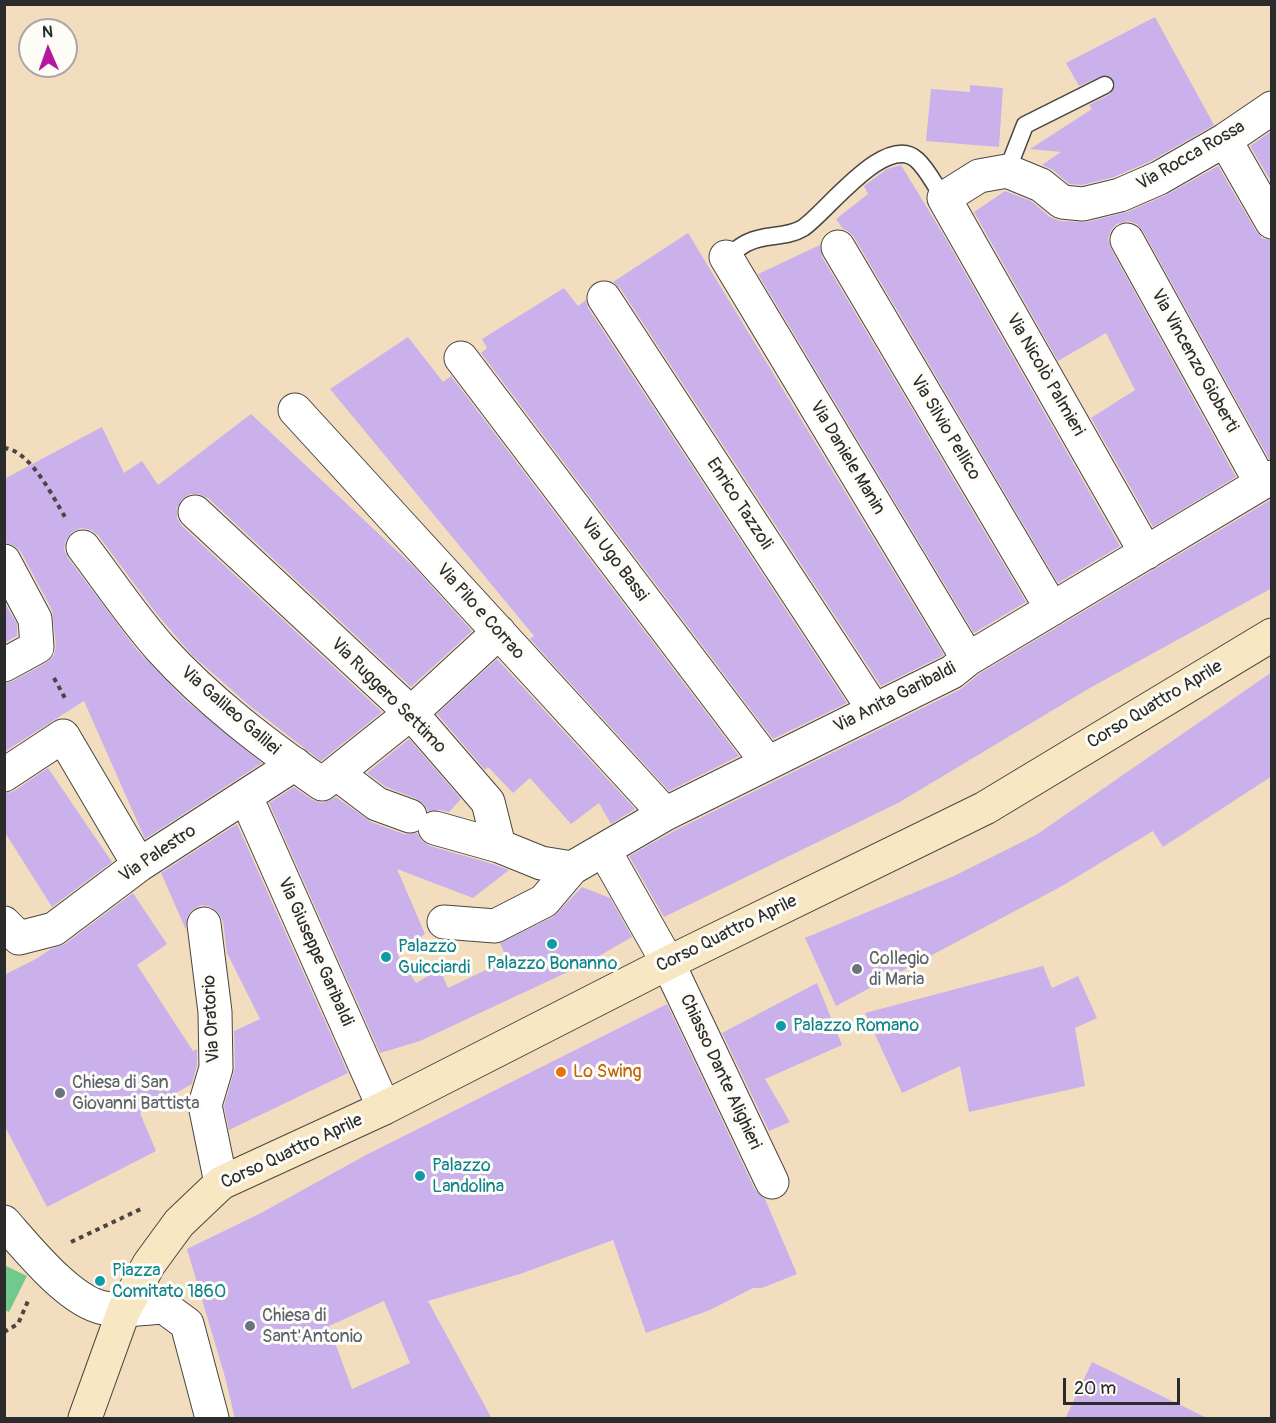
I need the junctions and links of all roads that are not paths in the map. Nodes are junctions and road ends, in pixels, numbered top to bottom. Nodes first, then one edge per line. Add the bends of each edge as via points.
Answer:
1 (1105, 85) dead end
2 (1272, 108) edge
3 (1225, 140) junction
4 (1007, 171) junction
5 (944, 198) junction
6 (1272, 222) edge
7 (1127, 240) dead end
8 (838, 247) dead end
9 (726, 257) joint
10 (604, 298) dead end
11 (461, 358) dead end
12 (295, 410) dead end
13 (1266, 480) edge
14 (195, 512) dead end
15 (83, 548) road end
16 (1146, 553) junction
17 (4, 561) edge
18 (1052, 609) junction
19 (499, 632) junction
20 (1272, 635) edge
21 (968, 659) junction
22 (4, 666) edge
23 (874, 710) junction
24 (411, 714) junction
25 (766, 762) junction
26 (295, 764) junction
27 (336, 773) junction
28 (4, 776) edge
29 (246, 797) junction
30 (664, 814) junction
31 (498, 846) junction
32 (604, 850) junction
33 (139, 865) junction
34 (572, 868) junction
35 (444, 922) dead end
36 (204, 924) dead end
37 (12, 930) edge
38 (668, 963) junction
39 (384, 1108) junction
40 (772, 1182) dead end
41 (221, 1183) junction
42 (4, 1222) edge
43 (124, 1310) junction
44 (85, 1419) edge
45 (212, 1419) edge

1 - 4 lane via 1025,125
2 - 3 street, Via Rocca Rossa
3 - 4 street, Via Rocca Rossa via 1159,178 1120,195 1083,204 1062,202 1041,185
3 - 6 street
4 - 5 street via 979,176
5 - 9 lane via 917,160 898,154 858,175 800,230 750,241
5 - 16 street, Via Nicolò Palmieri
7 - 13 street, Via Vincenzo Gioberti
8 - 18 street, Via Silvio Pellico
9 - 21 street, Via Daniele Manin
10 - 23 street, Enrico Tazzoli
11 - 25 street, Via Ugo Bassi
12 - 19 street, Via Pilo e Corrao
13 - 16 street, Via Anita Garibaldi
14 - 24 street, Via Ruggero Settimo
15 - 26 street, Via Galileo Galilei via 160,648 208,696
16 - 18 street, Via Anita Garibaldi
17 - 22 street via 34,619 36,647
18 - 21 street, Via Anita Garibaldi
19 - 24 street
19 - 30 street, Via Pilo e Corrao
20 - 38 street, Corso Quattro Aprile via 985,808
21 - 23 street, Via Anita Garibaldi via 952,672
23 - 25 street, Via Anita Garibaldi
24 - 27 street
24 - 31 street, Via Ruggero Settimo via 488,802
25 - 30 street, Via Anita Garibaldi
26 - 27 street, Via Galileo Galilei via 322,784
26 - 29 street, Via Palestro
27 - 31 street via 377,804
28 - 33 street via 63,736
29 - 33 street, Via Palestro
29 - 39 street, Via Giuseppe Garibaldi
30 - 32 street, Via Anita Garibaldi
31 - 34 street via 541,863
32 - 34 street, Via Anita Garibaldi
32 - 38 street
33 - 37 street, Via Palestro via 54,929
34 - 35 street via 544,901 495,926
36 - 41 street, Via Oratorio via 215,1012 216,1068 205,1105
38 - 39 street, Corso Quattro Aprile
38 - 40 street, Chiasso Dante Alighieri
39 - 41 street, Corso Quattro Aprile
41 - 43 street, Corso Quattro Aprile via 179,1223 148,1263
42 - 43 street via 72,1293 102,1308
43 - 44 street
43 - 45 street via 164,1306 187,1324

